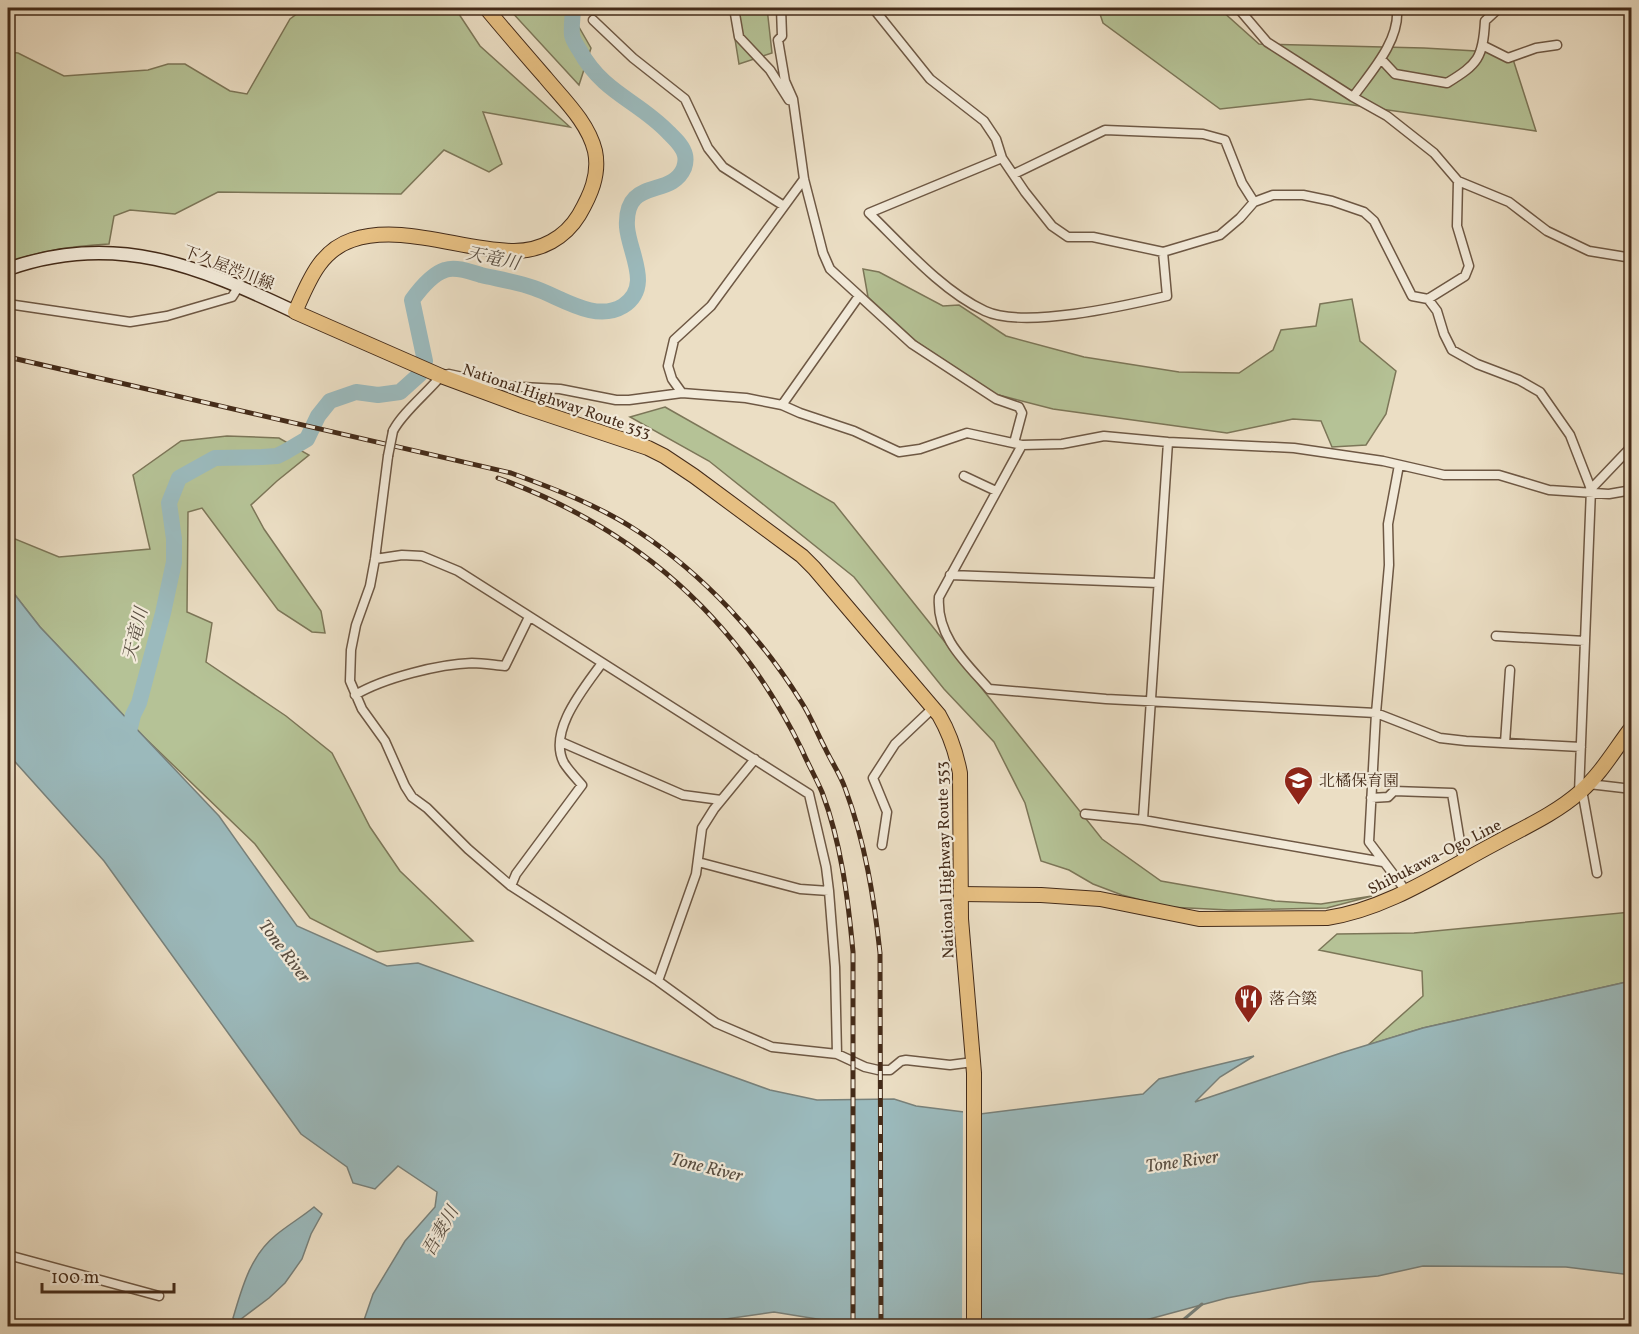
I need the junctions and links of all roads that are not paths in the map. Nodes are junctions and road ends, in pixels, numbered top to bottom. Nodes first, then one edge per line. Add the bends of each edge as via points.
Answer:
1 (486, 8) edge
2 (734, 8) edge
3 (781, 8) edge
4 (873, 8) edge
5 (1238, 8) edge
6 (1397, 8) edge
7 (1498, 8) edge
8 (593, 20) dead end
9 (1557, 45) dead end
10 (1484, 46) junction
11 (1381, 59) junction
12 (1353, 97) junction
13 (794, 108) junction
14 (1002, 158) junction
15 (1014, 174) junction
16 (804, 179) junction
17 (1458, 181) junction
18 (1254, 202) junction
19 (784, 206) junction
20 (1163, 252) junction
21 (1632, 258) edge
22 (8, 269) edge
23 (239, 286) junction
24 (859, 296) junction
25 (1428, 299) junction
26 (8, 304) edge
27 (295, 312) junction
28 (436, 373) junction
29 (682, 393) junction
30 (782, 405) junction
31 (1168, 442) junction
32 (1018, 444) junction
33 (1632, 446) edge
34 (1399, 465) junction
35 (964, 476) dead end
36 (1632, 490) edge
37 (996, 491) junction
38 (1590, 491) junction
39 (375, 559) junction
40 (950, 575) junction
41 (1158, 583) junction
42 (529, 617) junction
43 (1496, 636) dead end
44 (1584, 641) junction
45 (602, 663) junction
46 (1510, 670) dead end
47 (356, 695) junction
48 (1151, 701) junction
49 (933, 708) junction
50 (1376, 714) junction
51 (1632, 727) edge
52 (561, 742) junction
53 (1505, 743) junction
54 (1581, 747) junction
55 (755, 759) junction
56 (1584, 789) junction
57 (1632, 789) edge
58 (1371, 798) junction
59 (721, 800) junction
60 (1085, 814) dead end
61 (1143, 820) junction
62 (882, 844) dead end
63 (1463, 860) junction
64 (698, 862) junction
65 (1383, 862) junction
66 (1597, 873) dead end
67 (511, 886) junction
68 (829, 891) junction
69 (1406, 891) junction
70 (961, 894) junction
71 (658, 981) junction
72 (837, 1054) junction
73 (974, 1068) junction
74 (8, 1255) edge
75 (159, 1296) dead end
76 (974, 1326) edge

1 - 27 main road via 578,116 590,138 597,163 595,179 588,201 572,227 540,247 523,251 385,235 351,240 316,267
2 - 13 street via 739,37 770,70
3 - 13 street via 782,36 778,40
4 - 14 street via 930,79 984,121
5 - 12 street via 1267,42
6 - 11 street via 1394,31
7 - 10 street via 1485,21
8 - 19 street via 685,99 708,148 723,168
9 - 10 street via 1508,58
10 - 11 street via 1476,62 1447,83 1395,74
11 - 12 street
12 - 17 street via 1388,116 1416,138
13 - 16 street
14 - 15 street
14 - 20 street via 868,213 947,287 986,311 1018,319 1116,308 1167,296
15 - 18 street via 1105,130 1203,134 1225,140
15 - 20 street via 1052,226 1068,237 1093,237
16 - 19 street
16 - 24 street via 830,269
17 - 21 street via 1509,202 1547,231 1588,251
17 - 25 street via 1457,226 1469,266 1465,276
18 - 20 street via 1220,235
18 - 25 street via 1273,195 1303,195 1364,212 1374,221 1412,296
19 - 29 street via 711,306 674,340 668,366
22 - 23 main road, 下久屋渋川線 via 54,256 115,253 174,263
23 - 26 street via 232,297 140,322
23 - 27 main road, 下久屋渋川線
24 - 30 street
24 - 32 street via 912,344 996,399 1019,407 1022,413
25 - 38 street via 1437,311 1452,350 1540,392 1570,435
27 - 28 main road, National Highway Route 353
28 - 29 street via 616,400
28 - 39 street, bridge via 393,431
28 - 49 main road, National Highway Route 353 via 632,442 679,466 802,556
29 - 30 street
30 - 32 street via 899,452 968,433
31 - 32 street via 1104,436 1062,444
31 - 34 street via 1294,448
31 - 41 street
32 - 37 street
33 - 38 street
34 - 38 street via 1444,475 1499,475 1549,490
34 - 50 street via 1388,524 1389,565
35 - 37 street
36 - 38 street via 1609,494
37 - 40 street
38 - 44 street
39 - 42 street via 422,556 458,571
39 - 47 street via 351,650 350,681
40 - 41 street
40 - 48 street via 939,597 940,622 951,645 988,689
41 - 48 street
42 - 45 street
42 - 47 street via 505,666 471,663 437,668 372,685
43 - 44 street
44 - 54 street
45 - 52 street via 571,705
45 - 55 street
46 - 53 street
47 - 67 street via 412,797
48 - 50 street
48 - 61 street
49 - 62 street via 895,744 873,778 887,812
49 - 70 main road, National Highway Route 353 via 949,732 960,773
50 - 53 street via 1440,738
50 - 58 street
51 - 56 main road, Shibukawa-Ogo Line
52 - 59 street via 683,795
52 - 67 street via 564,763 582,785
53 - 54 street
54 - 56 street
55 - 59 street
55 - 68 street via 809,794
56 - 57 street
56 - 63 main road, Shibukawa-Ogo Line via 1561,807
56 - 66 street
58 - 63 street via 1388,797 1394,791 1452,793
58 - 65 street via 1369,842
59 - 64 street via 702,828
60 - 61 street
61 - 65 street
63 - 69 main road, Shibukawa-Ogo Line
64 - 68 street via 800,889
64 - 71 street
65 - 69 street
67 - 71 street
68 - 72 street
69 - 70 main road, Shibukawa-Ogo Line via 1347,915 1228,919 1176,916 1075,897
70 - 73 main road, National Highway Route 353
71 - 72 street via 716,1023 760,1042 781,1049
72 - 73 street via 878,1070 890,1070 906,1060
73 - 76 main road, National Highway Route 353
74 - 75 street

